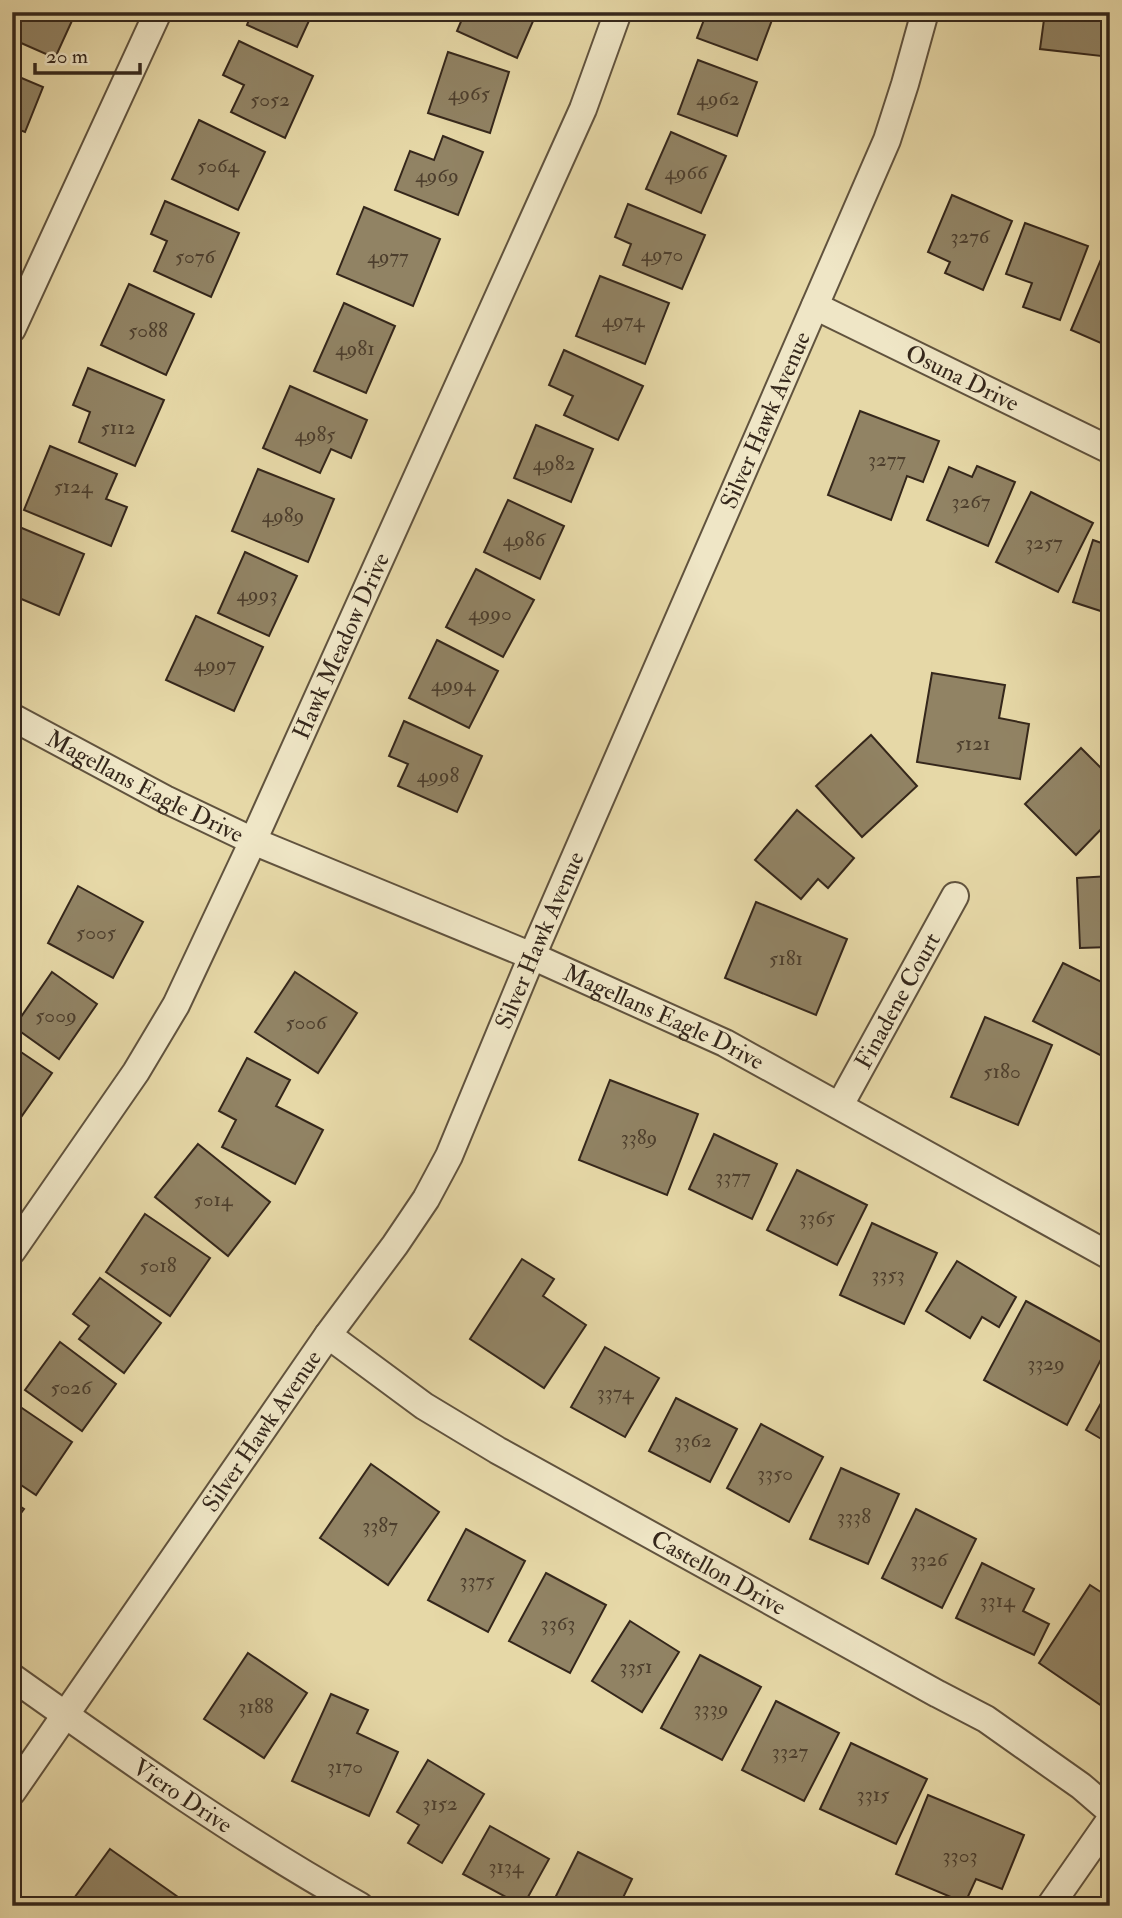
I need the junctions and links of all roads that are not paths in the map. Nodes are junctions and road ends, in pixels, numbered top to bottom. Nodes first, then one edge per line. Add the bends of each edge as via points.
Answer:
1 (158, 12) edge
2 (618, 12) edge
3 (925, 12) edge
4 (814, 306) junction
5 (12, 329) edge
6 (1110, 450) edge
7 (12, 717) edge
8 (253, 841) junction
9 (955, 897) dead end
10 (532, 956) junction
11 (840, 1105) junction
12 (12, 1251) edge
13 (1110, 1256) edge
14 (328, 1335) junction
15 (12, 1677) edge
16 (65, 1715) junction
17 (12, 1792) edge
18 (1110, 1811) edge
19 (1110, 1820) edge
20 (360, 1906) edge
21 (1050, 1906) edge

1 - 5 street
2 - 8 street, Hawk Meadow Drive via 583,109
3 - 4 street, Silver Hawk Avenue via 887,140
4 - 6 street, Osuna Drive
4 - 10 street, Silver Hawk Avenue
7 - 8 street, Magellans Eagle Drive
8 - 10 street, Magellans Eagle Drive
8 - 12 street, Hawk Meadow Drive via 176,1006
9 - 11 street, Finadene Court
10 - 11 street, Magellans Eagle Drive via 725,1043
10 - 14 street, Silver Hawk Avenue via 449,1156 426,1199
11 - 13 street, Magellans Eagle Drive
14 - 16 street, Silver Hawk Avenue
14 - 18 street, Castellon Drive via 424,1406 497,1450 986,1719
15 - 16 street, Viero Drive
16 - 17 street, Silver Hawk Avenue
16 - 20 street, Viero Drive via 242,1837
19 - 21 street

